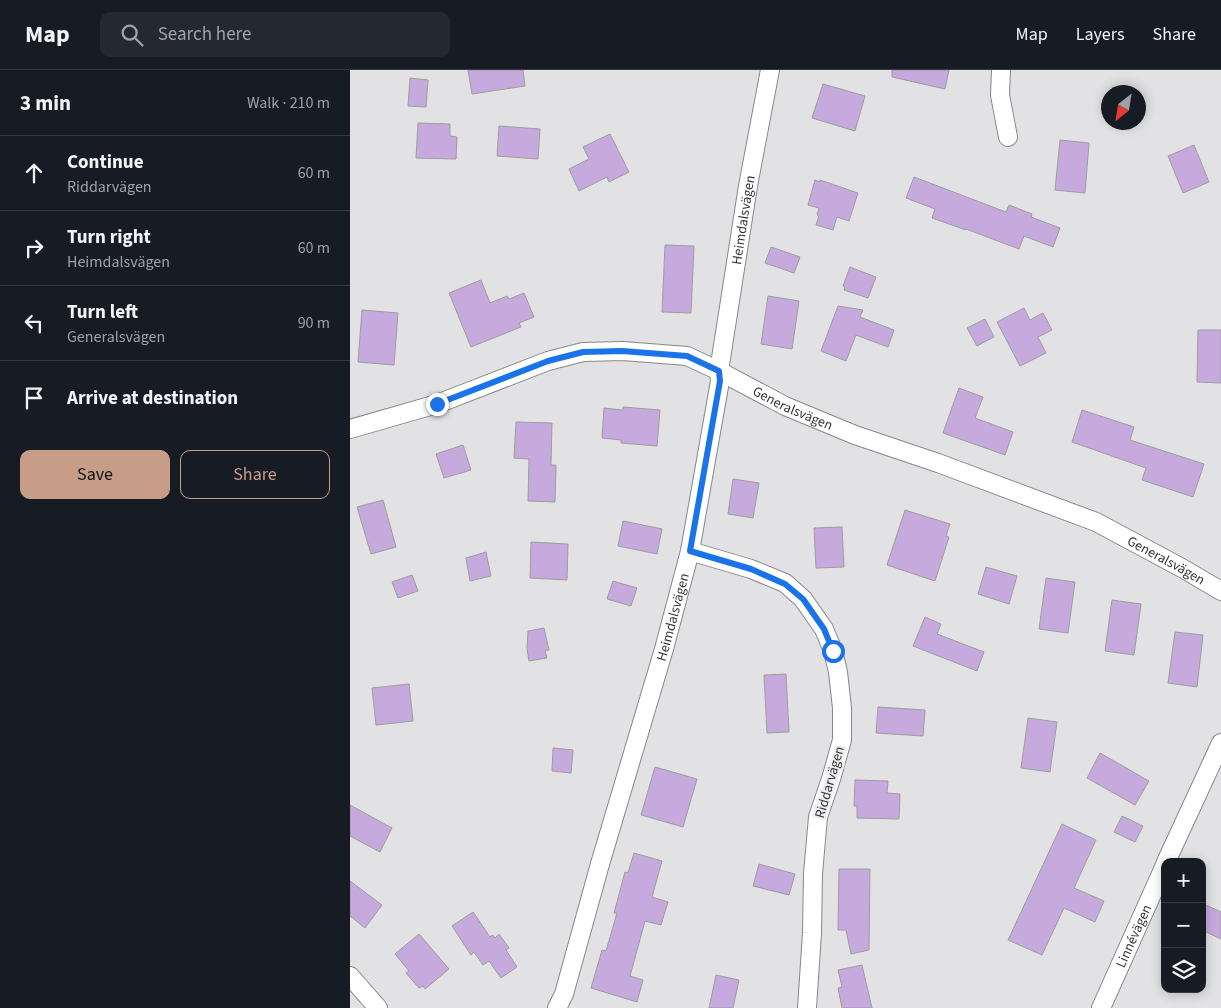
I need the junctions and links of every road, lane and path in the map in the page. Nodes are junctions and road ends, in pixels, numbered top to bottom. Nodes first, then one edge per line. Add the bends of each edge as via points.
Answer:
1 (770, 70) edge
2 (1001, 70) edge
3 (1008, 137) dead end
4 (719, 371) junction
5 (350, 429) edge
6 (690, 551) junction
7 (1221, 591) edge
8 (1221, 743) edge
9 (1168, 858) edge
10 (1161, 874) edge
11 (350, 976) edge
12 (378, 1008) edge
13 (557, 1008) edge
14 (807, 1008) edge
15 (1101, 1008) edge

1 - 4 street, Heimdalsvägen
2 - 3 street via 1000,95
4 - 5 street, Generalsvägen via 687,356 583,352 548,361 437,404
4 - 6 street, Heimdalsvägen via 720,381
4 - 7 street, Generalsvägen via 785,406 855,435 1096,522
6 - 13 street, Heimdalsvägen via 564,994
6 - 14 street, Riddarvägen via 751,569 785,584 803,599 824,629 833,651 842,708 842,740 818,817
8 - 9 street
10 - 15 street, Linnévägen
11 - 12 street

